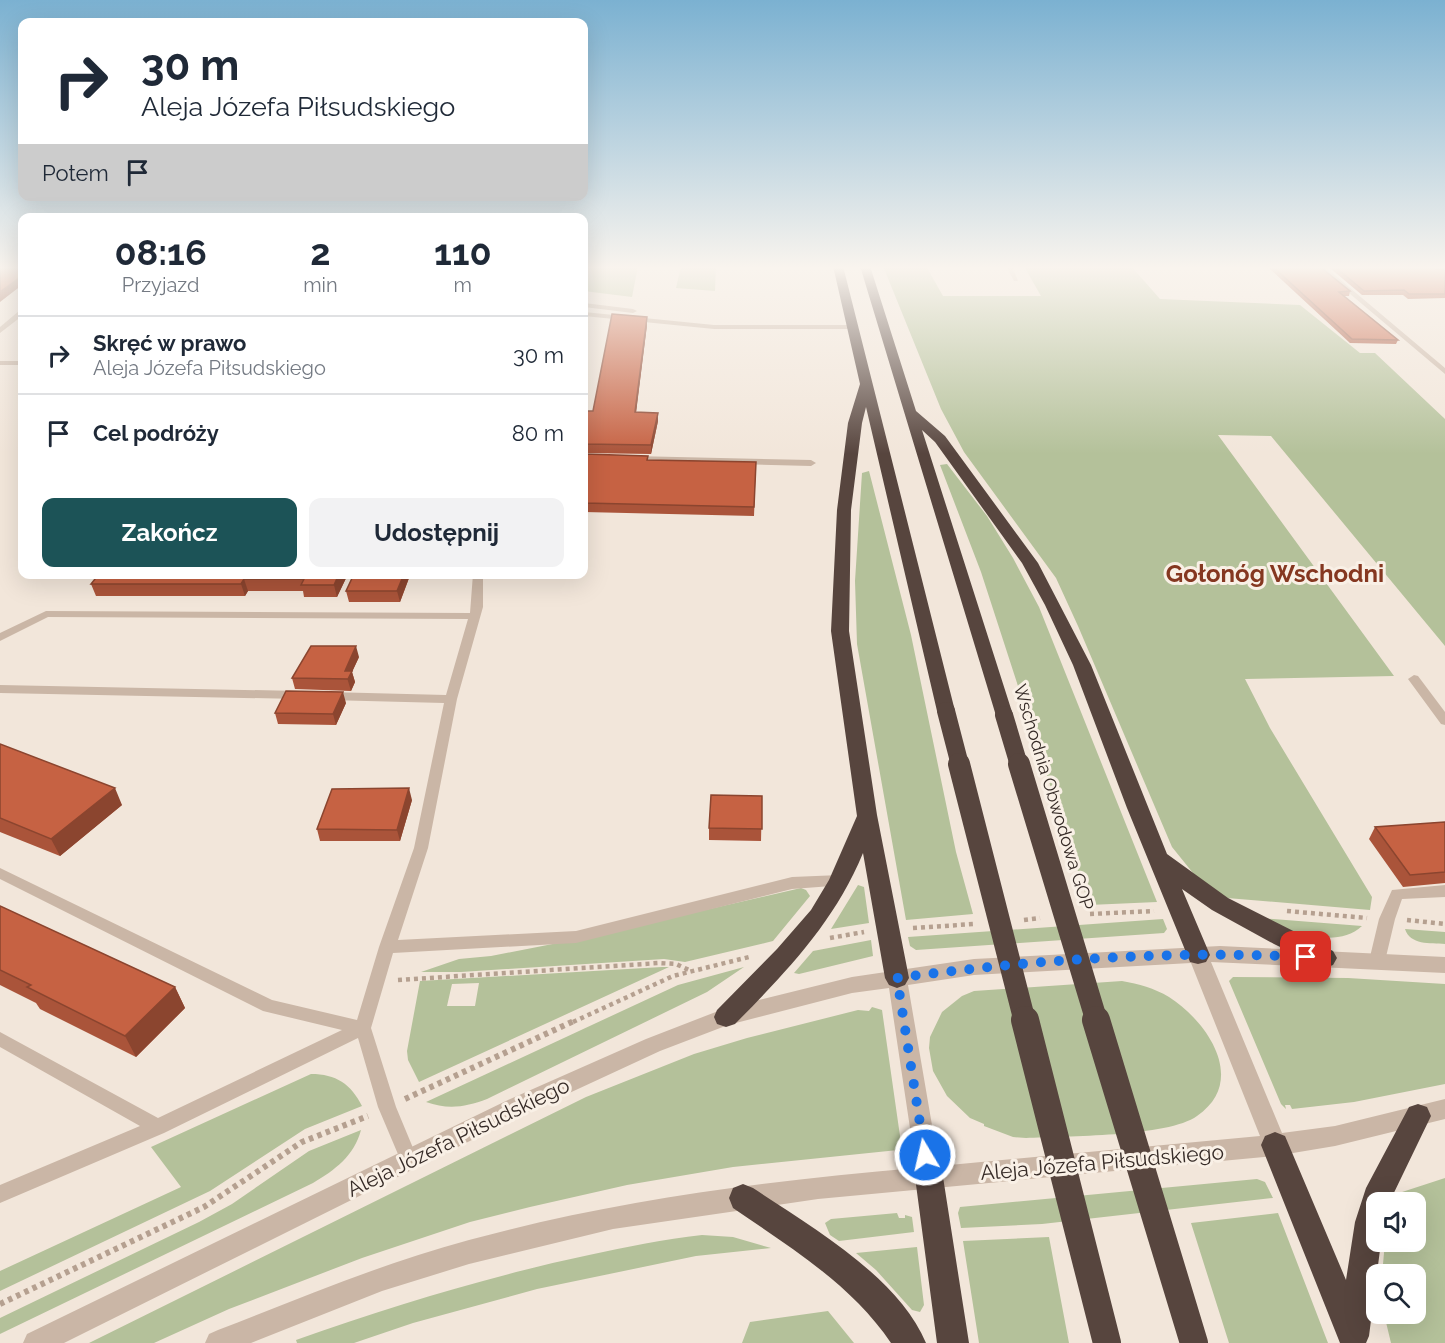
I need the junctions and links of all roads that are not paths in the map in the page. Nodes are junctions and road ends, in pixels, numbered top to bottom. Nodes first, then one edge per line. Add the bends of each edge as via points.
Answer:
1 (752, 329) edge
2 (759, 329) joint
3 (774, 329) edge
4 (851, 329) edge
5 (884, 329) edge
6 (1394, 329) edge
7 (0, 363) edge
8 (18, 363) edge
9 (1445, 372) edge
10 (866, 385) junction
11 (909, 411) junction
12 (618, 459) edge
13 (812, 463) dead end
14 (478, 579) edge
15 (474, 616) junction
16 (0, 638) edge
17 (1414, 679) dead end
18 (0, 689) edge
19 (451, 699) junction
20 (1445, 722) edge
21 (867, 814) junction
22 (1157, 856) junction
23 (0, 873) edge
24 (840, 880) junction
25 (1445, 891) edge
26 (387, 947) junction
27 (1198, 955) junction
28 (1325, 958) junction
29 (1377, 961) junction
30 (1445, 965) edge
31 (897, 978) junction
32 (726, 1017) junction
33 (363, 1028) junction
34 (0, 1039) edge
35 (1445, 1109) edge
36 (1418, 1116) junction
37 (158, 1127) junction
38 (1275, 1145) junction
39 (409, 1160) junction
40 (929, 1177) junction
41 (0, 1194) edge
42 (743, 1198) junction
43 (1355, 1339) edge
44 (36, 1343) edge
45 (218, 1343) edge
46 (910, 1343) edge
47 (953, 1343) edge
48 (1107, 1343) edge
49 (1194, 1343) edge

1 - 2 lane
2 - 3 lane
4 - 10 highway
5 - 11 highway, Wschodnia Obwodowa GOP
6 - 9 lane
7 - 8 lane
10 - 21 highway via 855,423 844,510 840,631
10 - 48 highway, bridge
11 - 22 highway via 940,439 1030,563 1082,665
11 - 49 highway, Wschodnia Obwodowa GOP, bridge
12 - 13 lane
14 - 15 lane
15 - 16 lane via 46,614
15 - 19 lane
17 - 20 lane
18 - 19 lane
19 - 26 lane via 421,848
21 - 24 highway
21 - 31 highway
22 - 27 highway
22 - 28 highway via 1181,878 1219,903
23 - 33 lane via 269,1006
24 - 26 lane via 792,883 576,937
24 - 32 highway via 820,914 794,946
25 - 29 lane via 1397,894
26 - 33 lane
27 - 28 street, Aleja Józefa Piłsudskiego
27 - 31 street, Aleja Józefa Piłsudskiego via 1033,963
27 - 38 street
28 - 29 street, Aleja Józefa Piłsudskiego
29 - 30 street, Aleja Józefa Piłsudskiego
31 - 32 street, Aleja Józefa Piłsudskiego via 852,985
31 - 40 street
32 - 39 street, Aleja Józefa Piłsudskiego via 620,1059
33 - 37 lane
33 - 39 lane via 387,1107
34 - 37 lane
35 - 36 street, Aleja Józefa Piłsudskiego
36 - 38 street, Aleja Józefa Piłsudskiego via 1335,1136
36 - 43 highway via 1380,1188 1369,1222
37 - 41 lane
38 - 40 street, Aleja Józefa Piłsudskiego
38 - 43 highway
39 - 44 street, Aleja Józefa Piłsudskiego
40 - 42 street, Aleja Józefa Piłsudskiego
40 - 47 highway
42 - 45 street, Aleja Józefa Piłsudskiego via 613,1217 469,1252 334,1296
42 - 46 highway via 862,1285 886,1308

